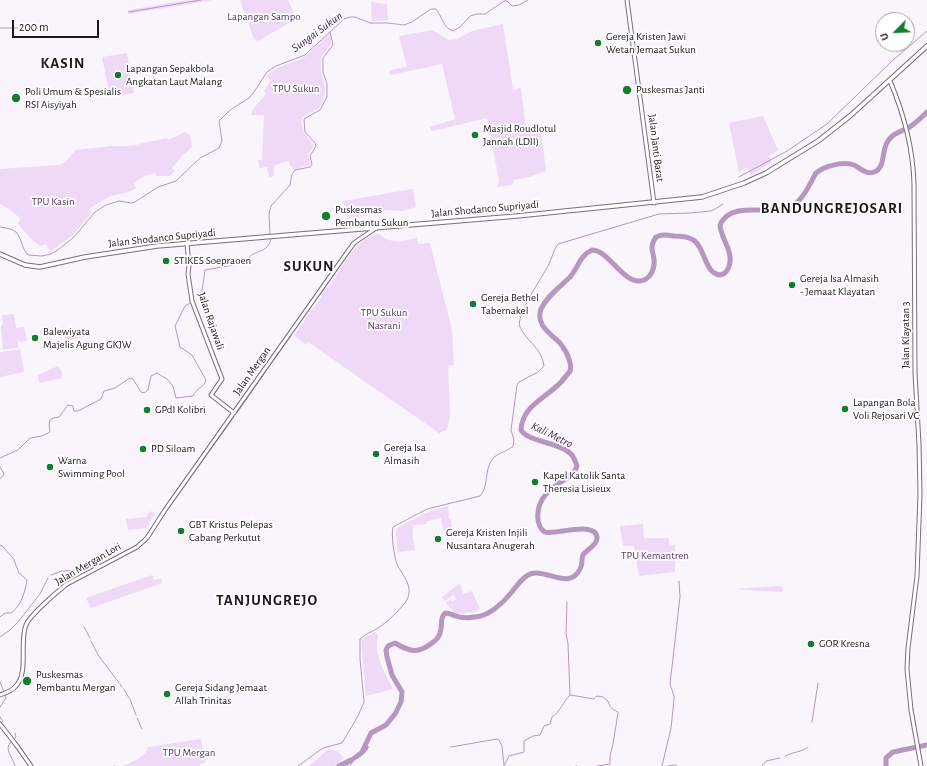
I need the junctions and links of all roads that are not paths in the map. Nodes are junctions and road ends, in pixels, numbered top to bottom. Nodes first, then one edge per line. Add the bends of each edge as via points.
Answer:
1 (627, 0) edge
2 (927, 46) edge
3 (890, 80) junction
4 (654, 202) junction
5 (376, 228) junction
6 (187, 243) junction
7 (0, 254) edge
8 (234, 413) junction
9 (152, 531) joint
10 (3, 694) edge
11 (0, 724) edge
12 (31, 766) edge
13 (921, 766) edge

1 - 4 street, Jalan Janti Barat
2 - 3 main road, Jalan Shodanco Supriyadi
3 - 4 main road, Jalan Shodanco Supriyadi via 832,130 766,173 702,197
3 - 13 street, Jalan Klayatan 3 via 908,134 914,184 915,374 920,464 917,572 907,669 908,693
4 - 5 main road, Jalan Shodanco Supriyadi
5 - 6 main road, Jalan Shodanco Supriyadi
5 - 8 street, Jalan Mergan via 354,242
6 - 7 main road, Jalan Shodanco Supriyadi via 122,250 40,267 25,265
6 - 8 street, Jalan Rajawali via 188,274 193,304 222,379 211,396
8 - 9 street, Jalan Mergan
9 - 10 street, Jalan Mergan Lori via 137,547 62,587 34,615 25,627 20,681 15,688
11 - 12 street

